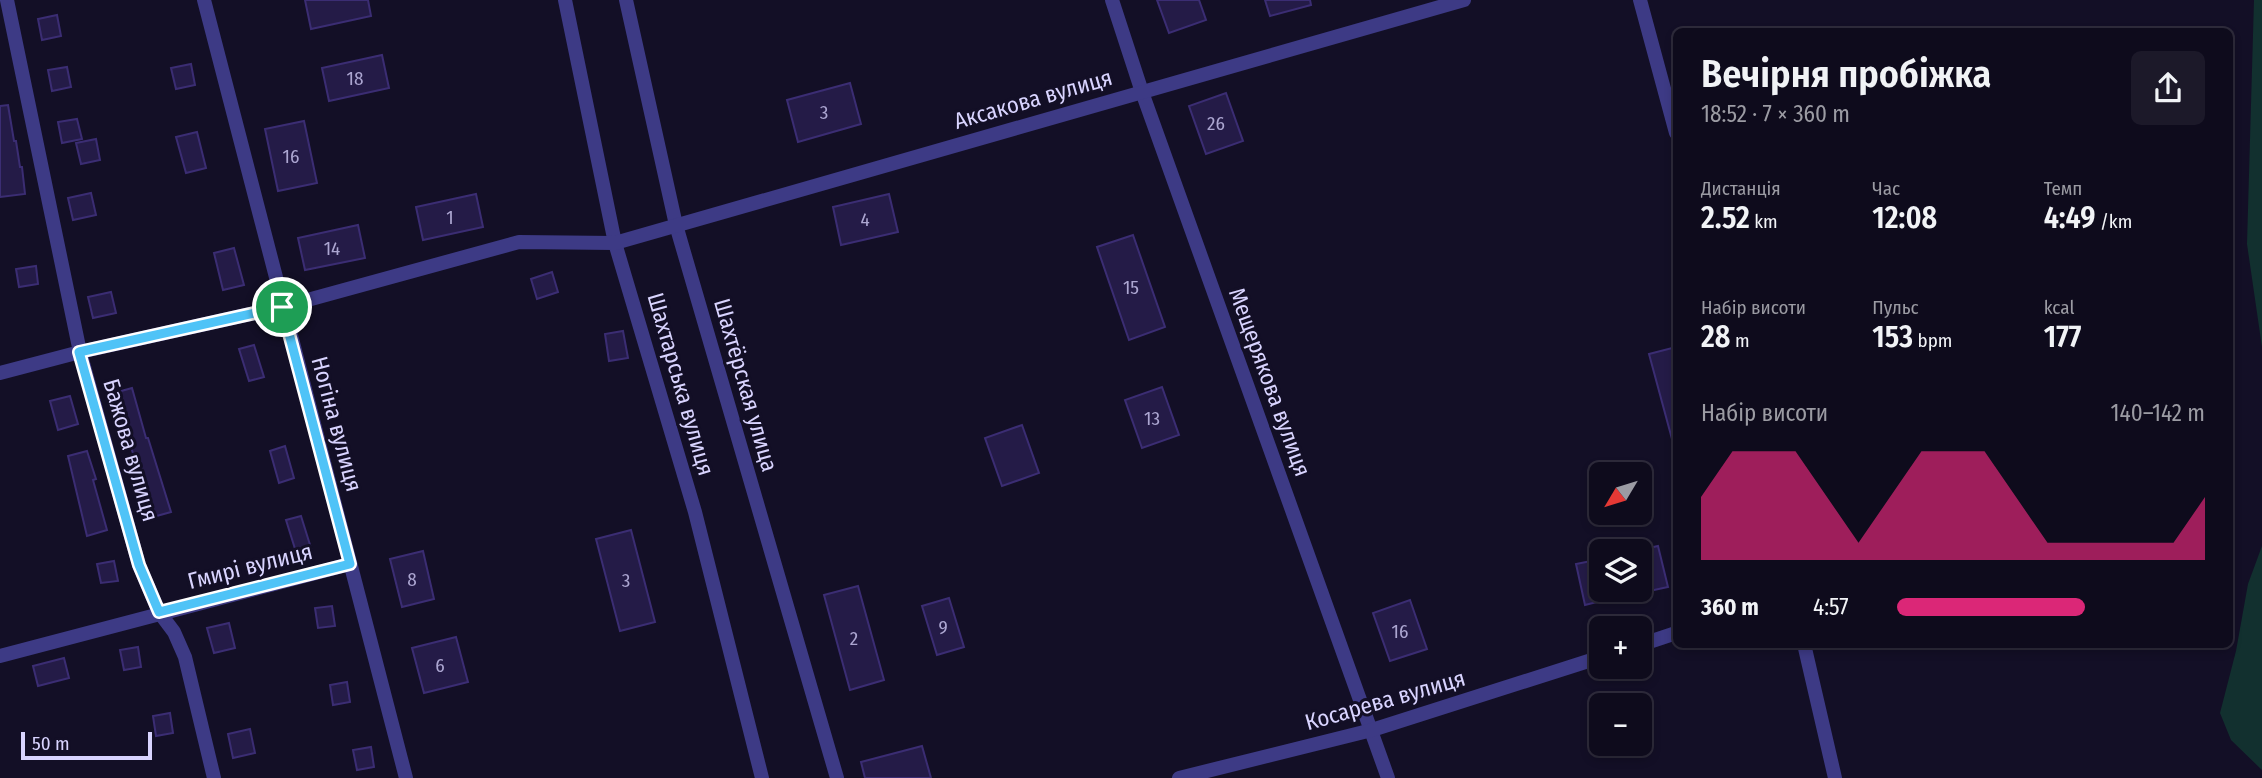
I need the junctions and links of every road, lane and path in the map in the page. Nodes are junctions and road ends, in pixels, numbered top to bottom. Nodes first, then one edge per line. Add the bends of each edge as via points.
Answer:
1 (7, 0) edge
2 (204, 0) edge
3 (565, 0) edge
4 (626, 0) edge
5 (1112, 0) edge
6 (1464, 0) edge
7 (1640, 0) edge
8 (1142, 92) junction
9 (1673, 122) edge
10 (676, 225) junction
11 (615, 243) junction
12 (282, 307) junction
13 (79, 352) junction
14 (0, 373) edge
15 (350, 564) junction
16 (159, 612) junction
17 (1673, 634) edge
18 (1652, 641) edge
19 (1805, 648) edge
20 (0, 656) edge
21 (1589, 661) edge
22 (1372, 730) junction
23 (214, 778) edge
24 (406, 778) edge
25 (762, 778) edge
26 (837, 778) edge
27 (1179, 778) edge
28 (1388, 778) edge
29 (1835, 778) edge

1 - 13 street, Бажова вулиця
2 - 12 street, Ногіна вулиця
3 - 11 street, Шахтарська вулиця
4 - 10 street, Шахтёрская улица
5 - 8 street, Мещерякова вулиця
6 - 8 street, Аксакова вулиця
7 - 9 street
8 - 10 street, Аксакова вулиця
8 - 22 street, Мещерякова вулиця
10 - 11 street, Аксакова вулиця
10 - 26 street, Шахтёрская улица
11 - 12 street, Аксакова вулиця via 519,242
11 - 25 street, Шахтарська вулиця via 695,512
12 - 13 street, Аксакова вулиця
12 - 15 street, Ногіна вулиця
13 - 14 street, Аксакова вулиця
13 - 16 street, Бажова вулиця via 139,565
15 - 16 street, Гмирі вулиця
15 - 24 street, Ногіна вулиця
16 - 20 street, Гмирі вулиця
16 - 23 street, Бажова вулиця via 185,657
17 - 18 street
19 - 29 street
21 - 22 street, Косарева вулиця
22 - 27 street, Косарева вулиця
22 - 28 street, Мещерякова вулиця

